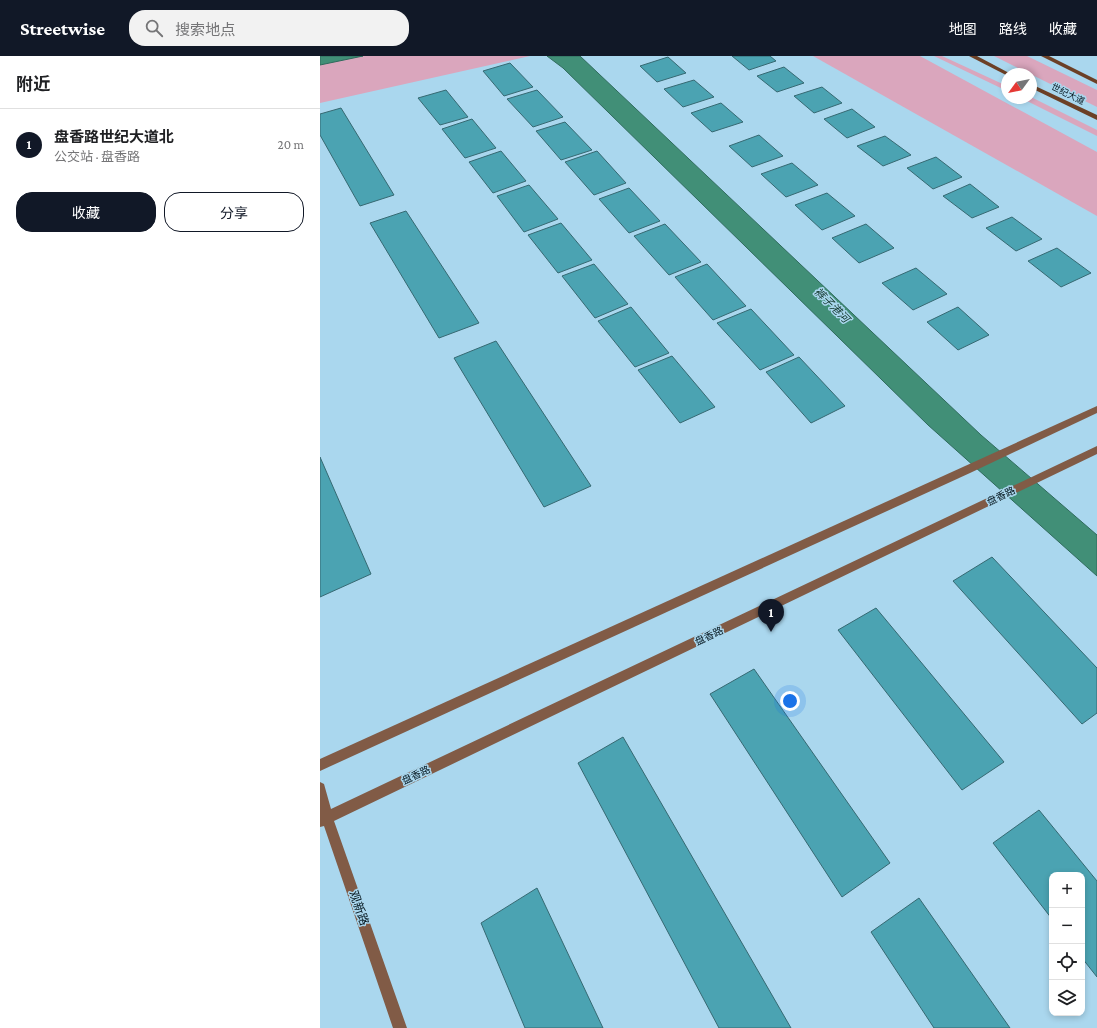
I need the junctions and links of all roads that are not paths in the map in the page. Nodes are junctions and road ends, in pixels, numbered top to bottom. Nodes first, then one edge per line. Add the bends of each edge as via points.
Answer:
1 (972, 56) edge
2 (1045, 57) edge
3 (1001, 70) edge
4 (1097, 82) edge
5 (1037, 89) edge
6 (1097, 118) edge
7 (1097, 409) edge
8 (1097, 450) edge
9 (320, 765) edge
10 (320, 788) edge
11 (324, 819) edge
12 (400, 1028) edge

1 - 3 main road
2 - 4 main road
5 - 6 main road, 世纪大道
7 - 9 street
8 - 11 street, 盘香路
10 - 11 street, 观新路
11 - 12 street, 观新路

